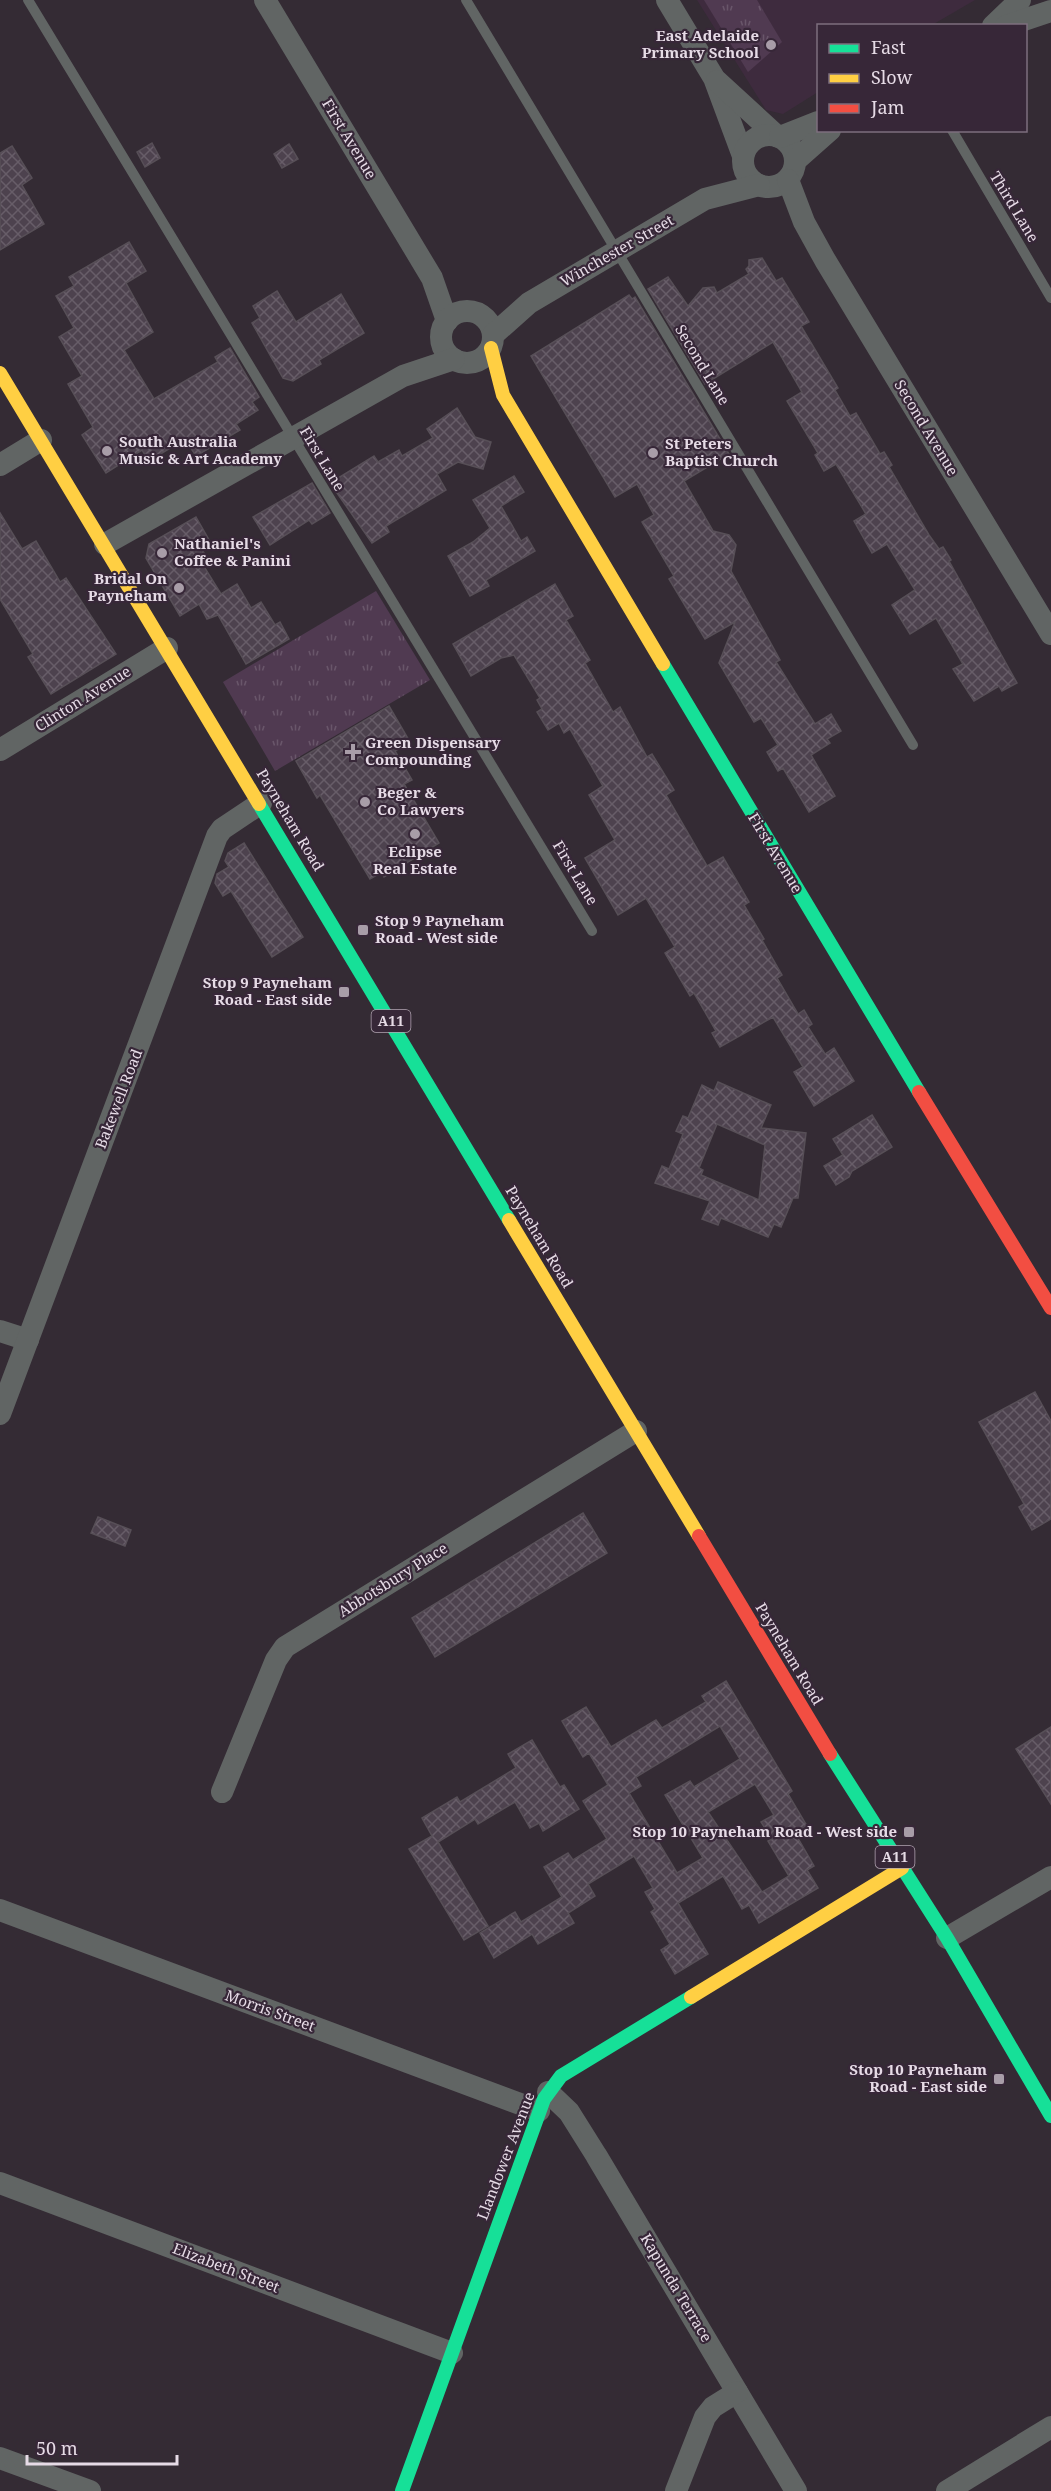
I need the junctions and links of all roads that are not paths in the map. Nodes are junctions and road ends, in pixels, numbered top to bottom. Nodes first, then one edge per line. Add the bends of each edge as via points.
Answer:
1 (28, 0) edge
2 (265, 0) edge
3 (466, 0) edge
4 (667, 0) edge
5 (1020, 0) edge
6 (1044, 0) edge
7 (1051, 9) edge
8 (995, 24) edge
9 (1011, 24) edge
10 (714, 78) junction
11 (817, 123) edge
12 (828, 132) edge
13 (953, 132) edge
14 (779, 137) junction
15 (743, 157) junction
16 (778, 178) junction
17 (705, 199) junction
18 (616, 252) junction
19 (1051, 298) edge
20 (529, 303) junction
21 (459, 321) junction
22 (492, 342) junction
23 (460, 361) junction
24 (0, 373) edge
25 (403, 376) junction
26 (502, 396) junction
27 (292, 438) junction
28 (41, 440) junction
29 (0, 465) edge
30 (105, 544) junction
31 (1051, 634) edge
32 (166, 648) junction
33 (913, 745) dead end
34 (0, 750) edge
35 (261, 803) junction
36 (592, 931) dead end
37 (1051, 1308) edge
38 (0, 1331) edge
39 (28, 1340) junction
40 (0, 1414) edge
41 (636, 1431) junction
42 (222, 1792) dead end
43 (902, 1868) junction
44 (1051, 1877) edge
45 (0, 1910) edge
46 (947, 1938) junction
47 (544, 2102) junction
48 (1051, 2116) edge
49 (0, 2183) edge
50 (452, 2353) junction
51 (737, 2392) junction
52 (1051, 2427) edge
53 (0, 2458) edge
54 (90, 2491) edge
55 (402, 2491) edge
56 (676, 2491) edge
57 (796, 2491) edge
58 (947, 2491) edge

1 - 27 lane, First Lane
2 - 21 street, First Avenue
3 - 18 lane, Second Lane
4 - 10 street
5 - 8 street
6 - 7 street
7 - 9 street
10 - 14 street
10 - 15 street
11 - 14 street
12 - 16 street, Winchester Street
13 - 19 lane, Third Lane
14 - 15 street via 756,138
14 - 16 street via 793,151
15 - 16 street via 745,171
15 - 17 street, Winchester Street
16 - 17 street, Winchester Street
16 - 31 street, Second Avenue
17 - 18 street, Winchester Street
18 - 20 street, Winchester Street
18 - 33 lane, Second Lane
20 - 21 street, Winchester Street
20 - 22 street, Winchester Street
21 - 22 street via 492,328
21 - 23 street via 443,346
21 - 25 street
22 - 23 street via 476,362
22 - 26 main road, First Avenue
23 - 25 street
23 - 26 street, First Avenue
24 - 28 main road, Payneham Road / A11
25 - 27 street
26 - 37 main road, First Avenue
27 - 30 street
27 - 36 lane, First Lane
28 - 29 street
28 - 30 main road, Payneham Road / A11
30 - 32 main road, Payneham Road / A11
32 - 34 street, Clinton Avenue
32 - 35 main road, Payneham Road / A11
35 - 39 street, Bakewell Road via 217,836
35 - 41 main road, Payneham Road / A11
38 - 39 street
39 - 40 street, Bakewell Road
41 - 42 street, Abbotsbury Place via 285,1647 276,1660
41 - 43 main road, Payneham Road / A11
43 - 46 main road, Payneham Road / A11
43 - 47 main road, Llandower Avenue via 561,2076
44 - 46 street
45 - 47 street, Morris Street
46 - 48 main road, Payneham Road / A11
47 - 50 main road, Llandower Avenue
47 - 51 street, Kapunda Terrace via 569,2112
49 - 50 street, Elizabeth Street
50 - 55 main road, Llandower Avenue
51 - 56 street via 705,2417
51 - 57 street, Kapunda Terrace
52 - 58 street
53 - 54 street

